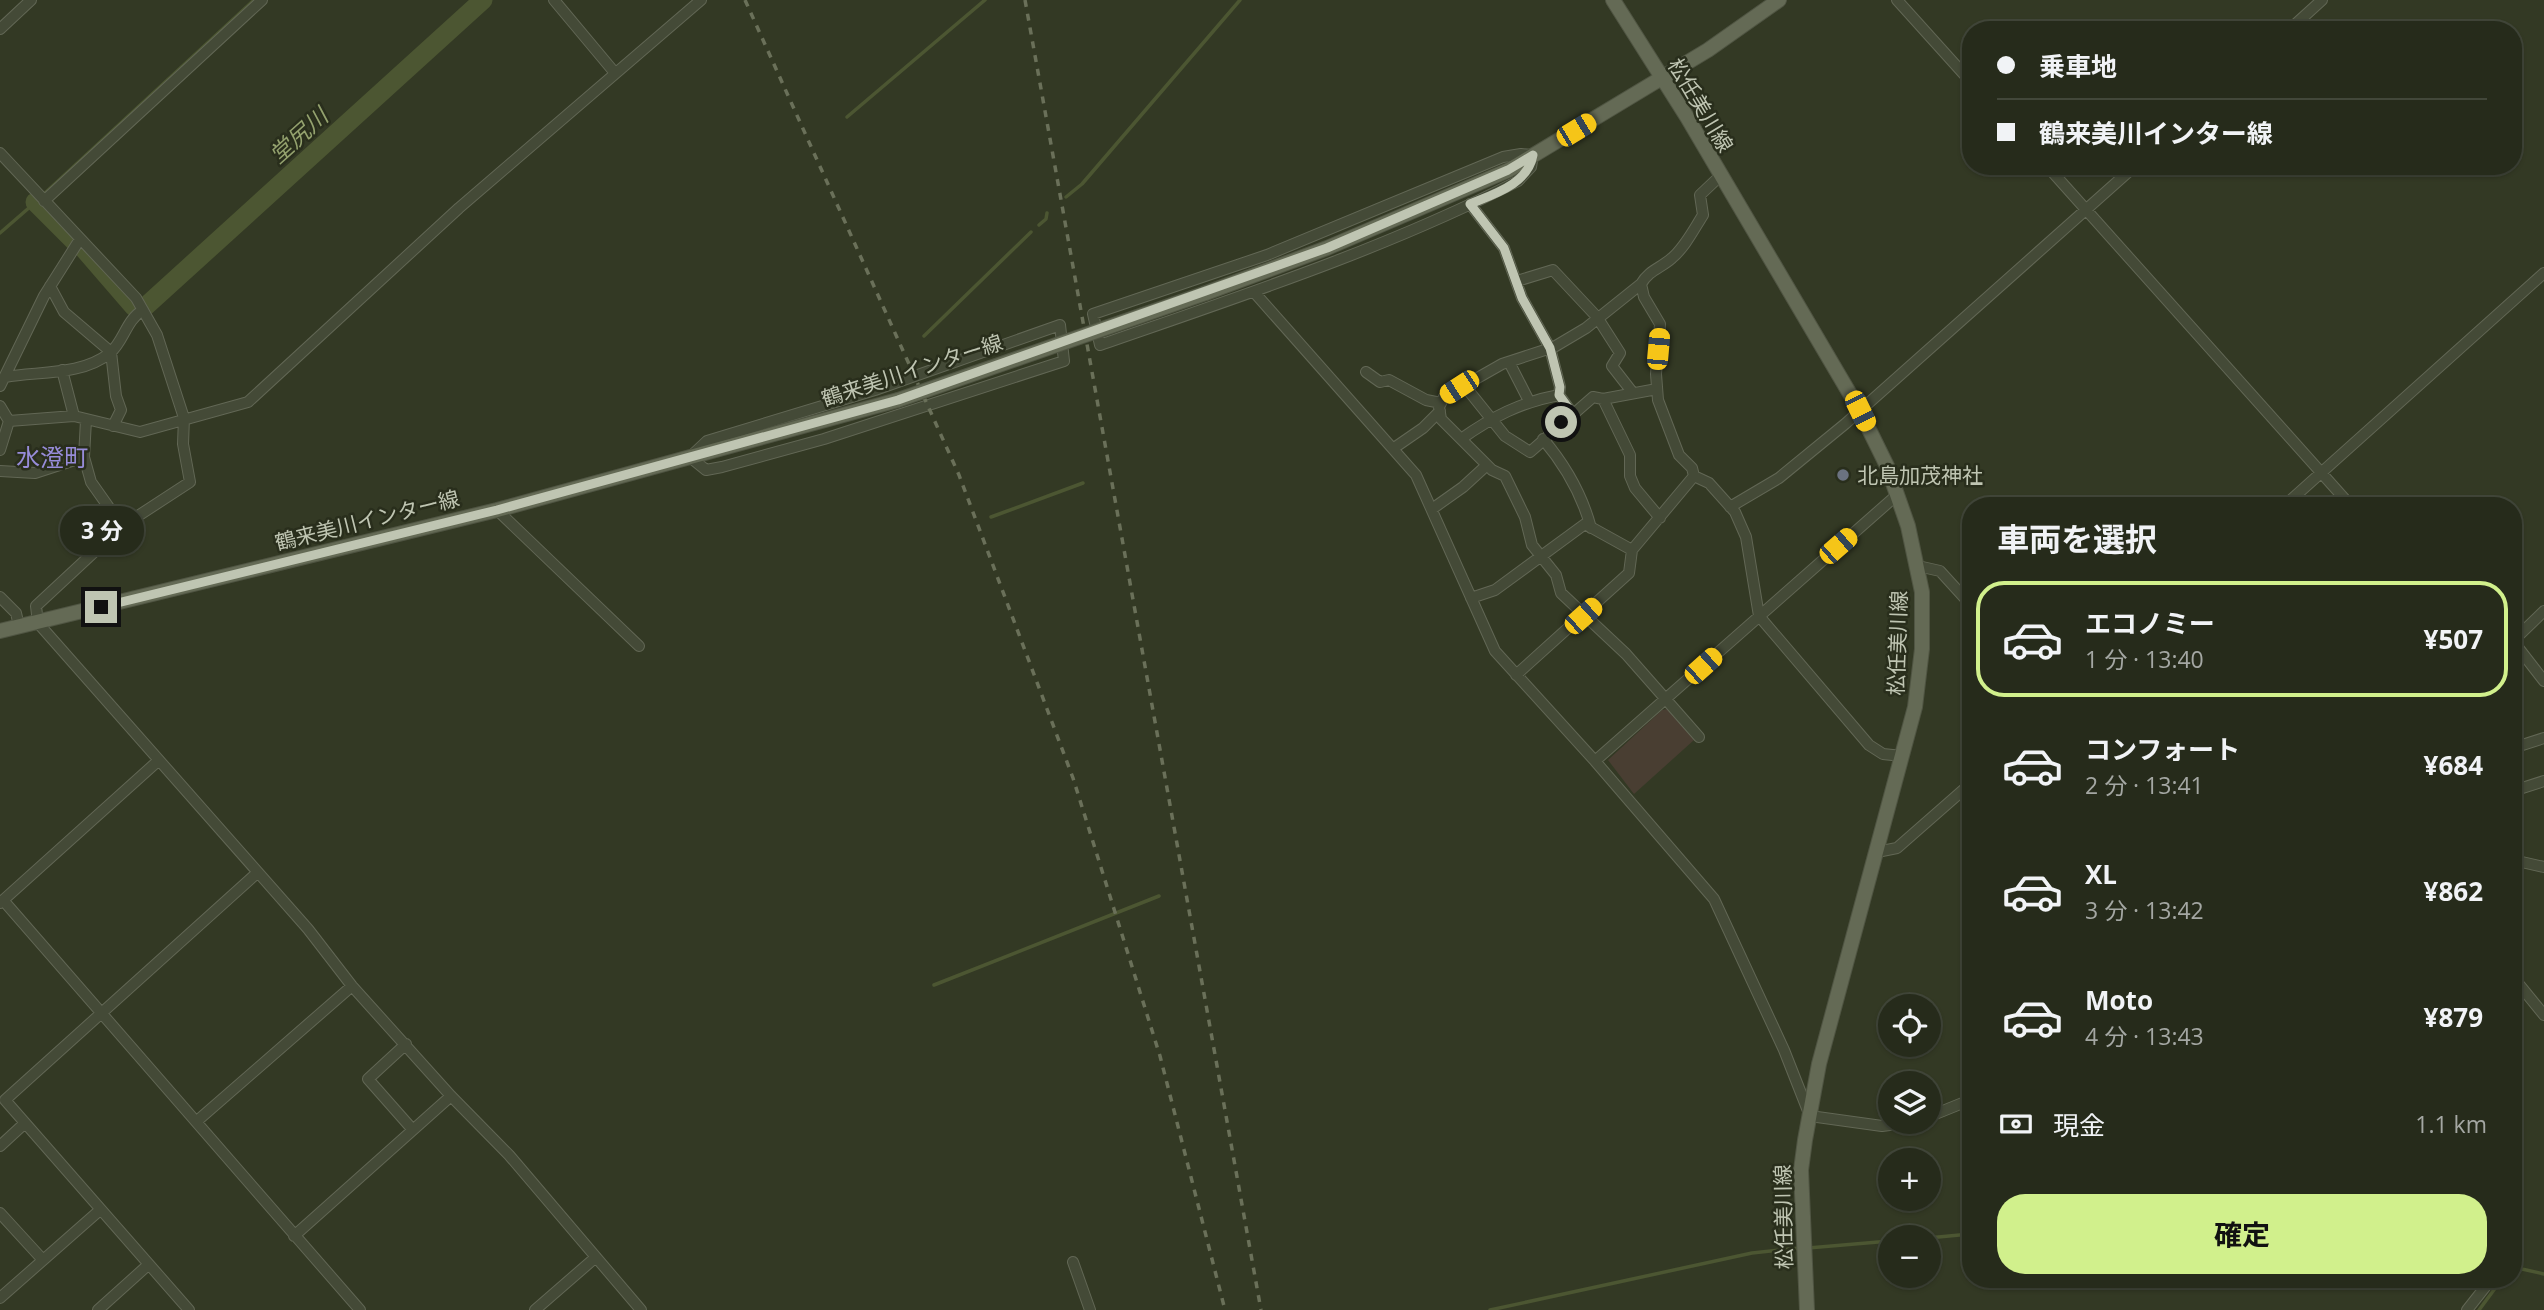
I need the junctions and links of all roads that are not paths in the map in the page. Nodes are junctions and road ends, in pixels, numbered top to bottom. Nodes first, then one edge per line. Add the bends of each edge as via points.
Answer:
1 (31, 0) edge
2 (262, 0) edge
3 (554, 0) edge
4 (701, 0) edge
5 (1613, 0) edge
6 (1779, 0) edge
7 (1897, 0) edge
8 (2322, 0) edge
9 (2299, 21) edge
10 (0, 29) edge
11 (1962, 72) edge
12 (615, 73) junction
13 (1661, 79) junction
14 (0, 153) edge
15 (1533, 155) junction
16 (2055, 175) edge
17 (2126, 175) edge
18 (1719, 177) junction
19 (44, 201) junction
20 (1470, 204) junction
21 (2087, 210) junction
22 (80, 239) junction
23 (2544, 273) edge
24 (1517, 281) junction
25 (1641, 284) junction
26 (50, 286) junction
27 (1254, 292) junction
28 (143, 310) junction
29 (1597, 317) junction
30 (1550, 348) junction
31 (111, 352) junction
32 (1509, 362) junction
33 (62, 370) junction
34 (1366, 372) dead end
35 (2, 382) edge
36 (1464, 385) junction
37 (1657, 389) junction
38 (1633, 393) junction
39 (1559, 395) junction
40 (1603, 399) junction
41 (1529, 401) junction
42 (0, 406) edge
43 (1440, 407) junction
44 (1860, 411) junction
45 (1572, 413) junction
46 (74, 416) junction
47 (1491, 417) junction
48 (184, 418) junction
49 (9, 421) junction
50 (86, 421) junction
51 (113, 426) junction
52 (1461, 439) junction
53 (1543, 439) junction
54 (1394, 448) junction
55 (0, 450) edge
56 (84, 457) junction
57 (690, 457) junction
58 (1487, 465) junction
59 (0, 471) edge
60 (2321, 472) junction
61 (1693, 476) junction
62 (1898, 494) junction
63 (2294, 497) edge
64 (2343, 497) edge
65 (1730, 507) junction
66 (1432, 509) junction
67 (497, 510) junction
68 (1660, 518) junction
69 (1591, 528) junction
70 (114, 534) junction
71 (1632, 550) junction
72 (1540, 555) junction
73 (1918, 566) junction
74 (1962, 595) edge
75 (0, 597) edge
76 (1471, 598) junction
77 (2544, 611) edge
78 (1583, 616) junction
79 (1759, 616) junction
80 (38, 623) junction
81 (19, 626) junction
82 (0, 631) edge
83 (2522, 632) edge
84 (639, 646) dead end
85 (2522, 653) edge
86 (1516, 675) junction
87 (2544, 681) edge
88 (1665, 699) junction
89 (1699, 737) dead end
90 (2544, 738) edge
91 (2522, 746) edge
92 (1902, 756) junction
93 (159, 760) junction
94 (1595, 761) junction
95 (2544, 781) edge
96 (2522, 788) edge
97 (1962, 791) edge
98 (1877, 852) junction
99 (2522, 862) edge
100 (2544, 867) edge
101 (257, 873) junction
102 (1, 902) edge
103 (352, 986) junction
104 (2522, 988) edge
105 (100, 1012) junction
106 (2544, 1015) edge
107 (406, 1044) junction
108 (451, 1096) junction
109 (1962, 1103) edge
110 (1941, 1112) edge
111 (1810, 1116) junction
112 (197, 1121) junction
113 (24, 1123) junction
114 (1878, 1125) edge
115 (413, 1130) junction
116 (0, 1146) edge
117 (100, 1210) junction
118 (0, 1213) edge
119 (295, 1236) junction
120 (596, 1257) junction
121 (43, 1260) junction
122 (1073, 1262) dead end
123 (148, 1265) junction
124 (2484, 1288) edge
125 (0, 1298) edge
126 (97, 1310) edge
127 (189, 1310) edge
128 (360, 1310) edge
129 (535, 1310) edge
130 (641, 1310) edge
131 (1090, 1310) edge
132 (1807, 1310) edge
133 (2467, 1310) edge

1 - 10 street
2 - 19 street
3 - 12 street
4 - 12 street
5 - 13 main road, 松任美川線
6 - 13 main road, 鶴来美川インター線
7 - 11 street
8 - 9 street
12 - 48 street via 459,208 248,402
13 - 15 main road, 鶴来美川インター線
13 - 18 main road, 松任美川線
14 - 19 street
15 - 20 street via 1531,167 1518,181
15 - 27 street via 1503,158 1292,246 1093,314 1100,345
15 - 57 main road, 鶴来美川インター線, bridge via 1327,248 1206,293 898,400
16 - 21 street
17 - 21 street
18 - 25 street via 1700,195 1703,215 1686,240
18 - 44 main road, 松任美川線
19 - 22 street
20 - 24 street via 1504,248
20 - 27 street via 1404,235
21 - 44 street
21 - 60 street
22 - 26 street
22 - 28 street
23 - 60 street
24 - 29 street via 1553,270
24 - 30 street
25 - 29 street
25 - 37 street via 1660,324
26 - 31 street via 64,312
26 - 35 street
27 - 54 street
28 - 31 street via 134,315
28 - 48 street via 157,335
29 - 30 street
29 - 38 street via 1620,353 1612,366
30 - 32 street
30 - 39 street
31 - 33 street via 80,369
31 - 51 street via 121,410
32 - 36 street
32 - 41 street
33 - 35 street
33 - 46 street
34 - 43 street
36 - 43 street via 1444,397
36 - 47 street
37 - 38 street
37 - 61 street via 1679,455 1692,468
38 - 40 street
39 - 41 street
39 - 45 street
40 - 45 street via 1593,397
40 - 68 street via 1630,455 1635,488
41 - 47 street
42 - 49 street
43 - 52 street via 1441,419
43 - 54 street via 1423,428
44 - 62 main road, 松任美川線
44 - 65 street via 1779,478
45 - 53 street
46 - 49 street
46 - 50 street
47 - 52 street
47 - 53 street via 1505,436 1530,452
48 - 51 street via 140,432
48 - 70 street via 190,482
49 - 55 street
50 - 51 street
50 - 56 street
52 - 58 street
53 - 69 street via 1574,484
54 - 66 street via 1416,475
56 - 59 street via 35,473
56 - 70 street via 91,482 110,509
57 - 57 street via 707,441 875,390 1060,325 1064,361 722,467 706,470
57 - 67 main road, 鶴来美川インター線
58 - 66 street
58 - 72 street via 1506,476
60 - 63 street
60 - 64 street
61 - 65 street via 1709,482
61 - 68 street
62 - 73 main road, 松任美川線
62 - 79 street
65 - 79 street via 1746,537
66 - 76 street
67 - 80 main road, 鶴来美川インター線
67 - 84 street
68 - 71 street
69 - 71 street
69 - 72 street via 1585,524
70 - 80 street via 36,606
71 - 78 street via 1629,573
72 - 76 street via 1494,590
72 - 78 street via 1556,575 1561,593
73 - 74 street via 1940,571
73 - 92 main road, 松任美川線 via 1922,649 1915,707
75 - 81 street via 16,613
76 - 86 street via 1495,651
77 - 83 street
78 - 86 street
78 - 88 street via 1626,654
79 - 88 street
79 - 92 street via 1869,745 1883,754
80 - 81 main road, 鶴来美川インター線
80 - 93 street
81 - 82 main road, 鶴来美川インター線
85 - 87 street
86 - 94 street
88 - 89 street
88 - 94 street
90 - 91 street
92 - 98 main road, 松任美川線
93 - 101 street
93 - 102 street
94 - 111 street via 1714,899
95 - 96 street
97 - 98 street via 1897,848
98 - 111 main road, 松任美川線 via 1819,1064
99 - 100 street
101 - 103 street
101 - 105 street
102 - 105 street
103 - 107 street
103 - 112 street
104 - 106 street
105 - 112 street
105 - 113 street via 5,1100
107 - 108 street
107 - 115 street via 368,1079
108 - 115 street
108 - 120 street via 509,1155
109 - 110 street
111 - 114 street
111 - 132 main road, 松任美川線 via 1801,1170
112 - 119 street
113 - 116 street
113 - 117 street
115 - 119 street
117 - 121 street
117 - 123 street
118 - 121 street
119 - 128 street
120 - 129 street
120 - 130 street
121 - 125 street
122 - 131 street
123 - 126 street
123 - 127 street
124 - 133 street

